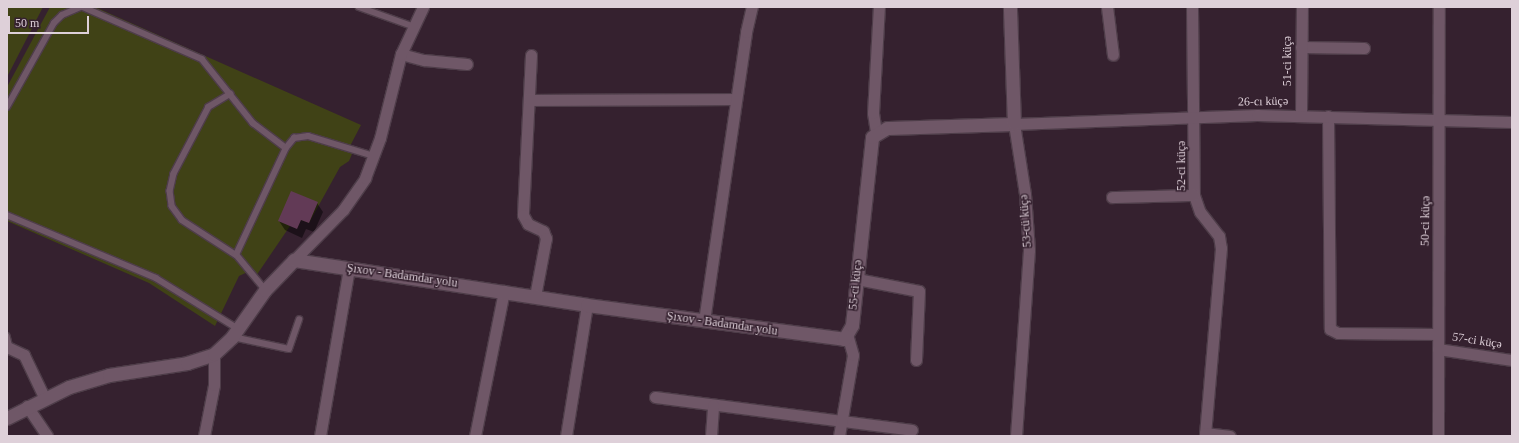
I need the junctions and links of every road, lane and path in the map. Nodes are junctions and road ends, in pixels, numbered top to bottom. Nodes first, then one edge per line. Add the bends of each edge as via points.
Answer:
1 (82, 7) edge
2 (359, 7) edge
3 (423, 7) edge
4 (752, 7) edge
5 (879, 7) edge
6 (1010, 7) edge
7 (1107, 7) edge
8 (1192, 7) edge
9 (1302, 7) edge
10 (1439, 7) edge
11 (412, 26) junction
12 (1301, 48) junction
13 (1364, 48) dead end
14 (401, 54) junction
15 (531, 55) dead end
16 (1114, 55) dead end
17 (467, 64) dead end
18 (231, 94) junction
19 (736, 99) junction
20 (529, 100) junction
21 (7, 107) edge
22 (1301, 115) junction
23 (1328, 116) junction
24 (1195, 118) junction
25 (1441, 120) junction
26 (1512, 122) edge
27 (1014, 124) junction
28 (876, 132) junction
29 (286, 148) junction
30 (374, 156) junction
31 (1194, 195) junction
32 (1112, 197) dead end
33 (7, 215) edge
34 (236, 256) junction
35 (294, 260) junction
36 (349, 268) junction
37 (857, 279) junction
38 (265, 290) junction
39 (504, 291) junction
40 (535, 296) junction
41 (587, 305) junction
42 (299, 320) dead end
43 (704, 321) junction
44 (235, 332) junction
45 (1437, 334) junction
46 (7, 336) edge
47 (848, 337) junction
48 (8, 347) edge
49 (1438, 349) junction
50 (214, 354) junction
51 (916, 360) dead end
52 (1512, 360) edge
53 (44, 397) junction
54 (655, 397) dead end
55 (712, 405) junction
56 (27, 406) junction
57 (7, 418) edge
58 (842, 421) junction
59 (912, 430) dead end
60 (1205, 435) edge
61 (47, 436) edge
62 (204, 436) edge
63 (320, 436) edge
64 (475, 436) edge
65 (566, 436) edge
66 (711, 436) edge
67 (839, 436) edge
68 (1016, 436) edge
69 (1230, 436) edge
70 (1438, 436) edge

1 - 18 lane via 202,59
1 - 21 lane via 62,15 54,23
2 - 11 lane
3 - 11 street
4 - 19 street
5 - 28 street, 55-ci küçə via 873,113
6 - 27 street, 53-cü küçə
7 - 16 street
8 - 24 street, 52-ci küçə
9 - 12 street, 51-ci küçə
10 - 25 street, 50-ci küçə
11 - 14 street
12 - 13 street
12 - 22 street, 51-ci küçə
14 - 17 street via 424,60
14 - 30 street
15 - 20 street
18 - 29 lane via 253,123
18 - 34 lane via 209,107 174,174 170,191 172,206 182,220
19 - 20 street
19 - 43 street
20 - 40 street via 523,215 528,224 543,231 546,238
22 - 23 street, 26-cı küçə
22 - 24 street, 26-cı küçə
23 - 25 street, 26-cı küçə via 1374,121
23 - 45 street via 1330,329 1338,332
24 - 27 street, 26-cı küçə
24 - 31 street, 52-ci küçə
25 - 26 street, 26-cı küçə
25 - 45 street, 50-ci küçə
27 - 28 street via 887,128
27 - 68 street, 53-cü küçə via 1025,194 1029,250
28 - 37 street, 55-ci küçə via 870,146
29 - 30 lane via 294,138 308,136
29 - 34 lane
30 - 35 street via 353,196
31 - 32 street
31 - 60 street, 52-ci küçə via 1200,212 1219,236 1221,248
33 - 44 lane via 156,278
34 - 38 lane
35 - 36 street, Şıxov - Badamdar yolu
35 - 38 street
36 - 39 street, Şıxov - Badamdar yolu
36 - 63 street
37 - 47 street, 55-ci küçə
37 - 51 street via 919,291
38 - 44 street
39 - 40 street, Şıxov - Badamdar yolu
39 - 64 street
40 - 41 street, Şıxov - Badamdar yolu
41 - 43 street, Şıxov - Badamdar yolu
41 - 65 street
42 - 44 lane via 289,349
43 - 47 street, Şıxov - Badamdar yolu via 838,341
44 - 50 street
45 - 49 street, 50-ci küçə
46 - 48 lane
47 - 58 street, 55-ci küçə via 853,355
48 - 53 street via 24,355
49 - 52 street, 57-ci küçə
49 - 70 street, 50-ci küçə
50 - 53 street via 187,363 109,375
50 - 62 street via 214,385
53 - 56 street
54 - 55 street
55 - 58 street
55 - 66 street
56 - 57 street
56 - 61 street
58 - 59 street
58 - 67 street, 55-ci küçə
60 - 69 street

